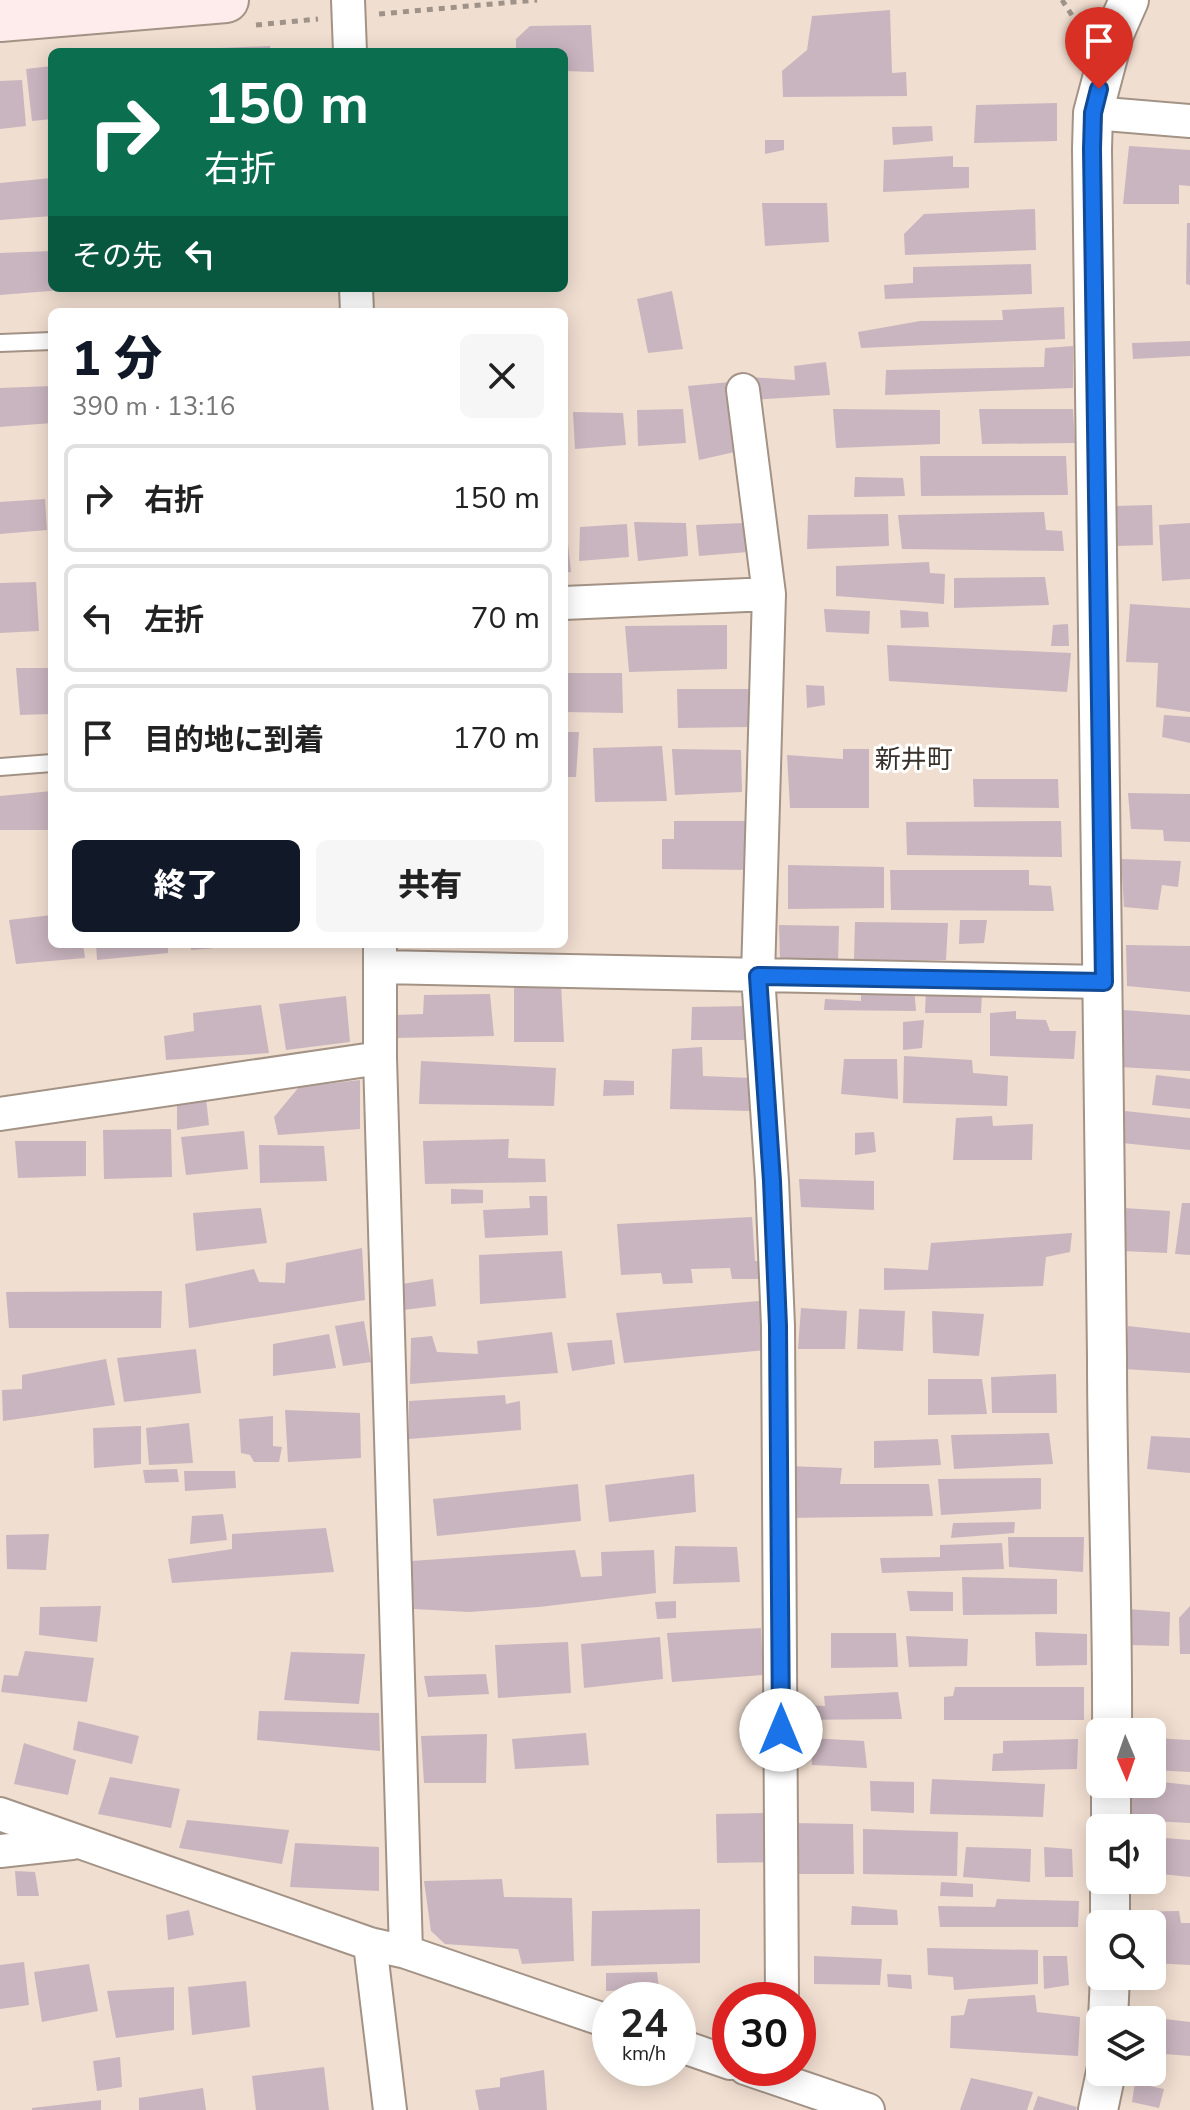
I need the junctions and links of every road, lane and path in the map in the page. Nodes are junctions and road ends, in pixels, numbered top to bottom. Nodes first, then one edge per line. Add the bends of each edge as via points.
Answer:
1 (537, 0) edge
2 (1062, 0) edge
3 (1129, 0) edge
4 (348, 8) edge
5 (240, 13) edge
6 (0, 19) edge
7 (1080, 28) dead end
8 (350, 48) edge
9 (1093, 113) junction
10 (1190, 121) edge
11 (48, 341) edge
12 (0, 343) edge
13 (743, 390) dead end
14 (769, 594) junction
15 (568, 603) edge
16 (48, 763) edge
17 (0, 767) edge
18 (380, 956) edge
19 (758, 976) junction
20 (1104, 982) junction
21 (380, 1058) junction
22 (0, 1114) edge
23 (1112, 1718) edge
24 (0, 1814) edge
25 (80, 1842) junction
26 (0, 1851) edge
27 (370, 1944) junction
28 (406, 1952) junction
29 (782, 1982) edge
30 (592, 2016) edge
31 (809, 2086) edge
32 (1103, 2086) edge
33 (390, 2110) edge
34 (868, 2110) edge
35 (1098, 2110) edge

1 - 4 path
2 - 7 path
3 - 9 street
4 - 5 path
4 - 8 street
5 - 6 main road
9 - 10 street
9 - 20 street
11 - 12 lane
13 - 14 street
14 - 15 street
14 - 19 street
16 - 17 lane
18 - 19 street
18 - 21 street
19 - 20 street
19 - 29 street via 778,1326
20 - 23 street
21 - 22 street
21 - 28 street
24 - 25 street
25 - 26 street
25 - 27 street
27 - 28 street
27 - 33 street
28 - 30 street
31 - 34 street
32 - 35 street

